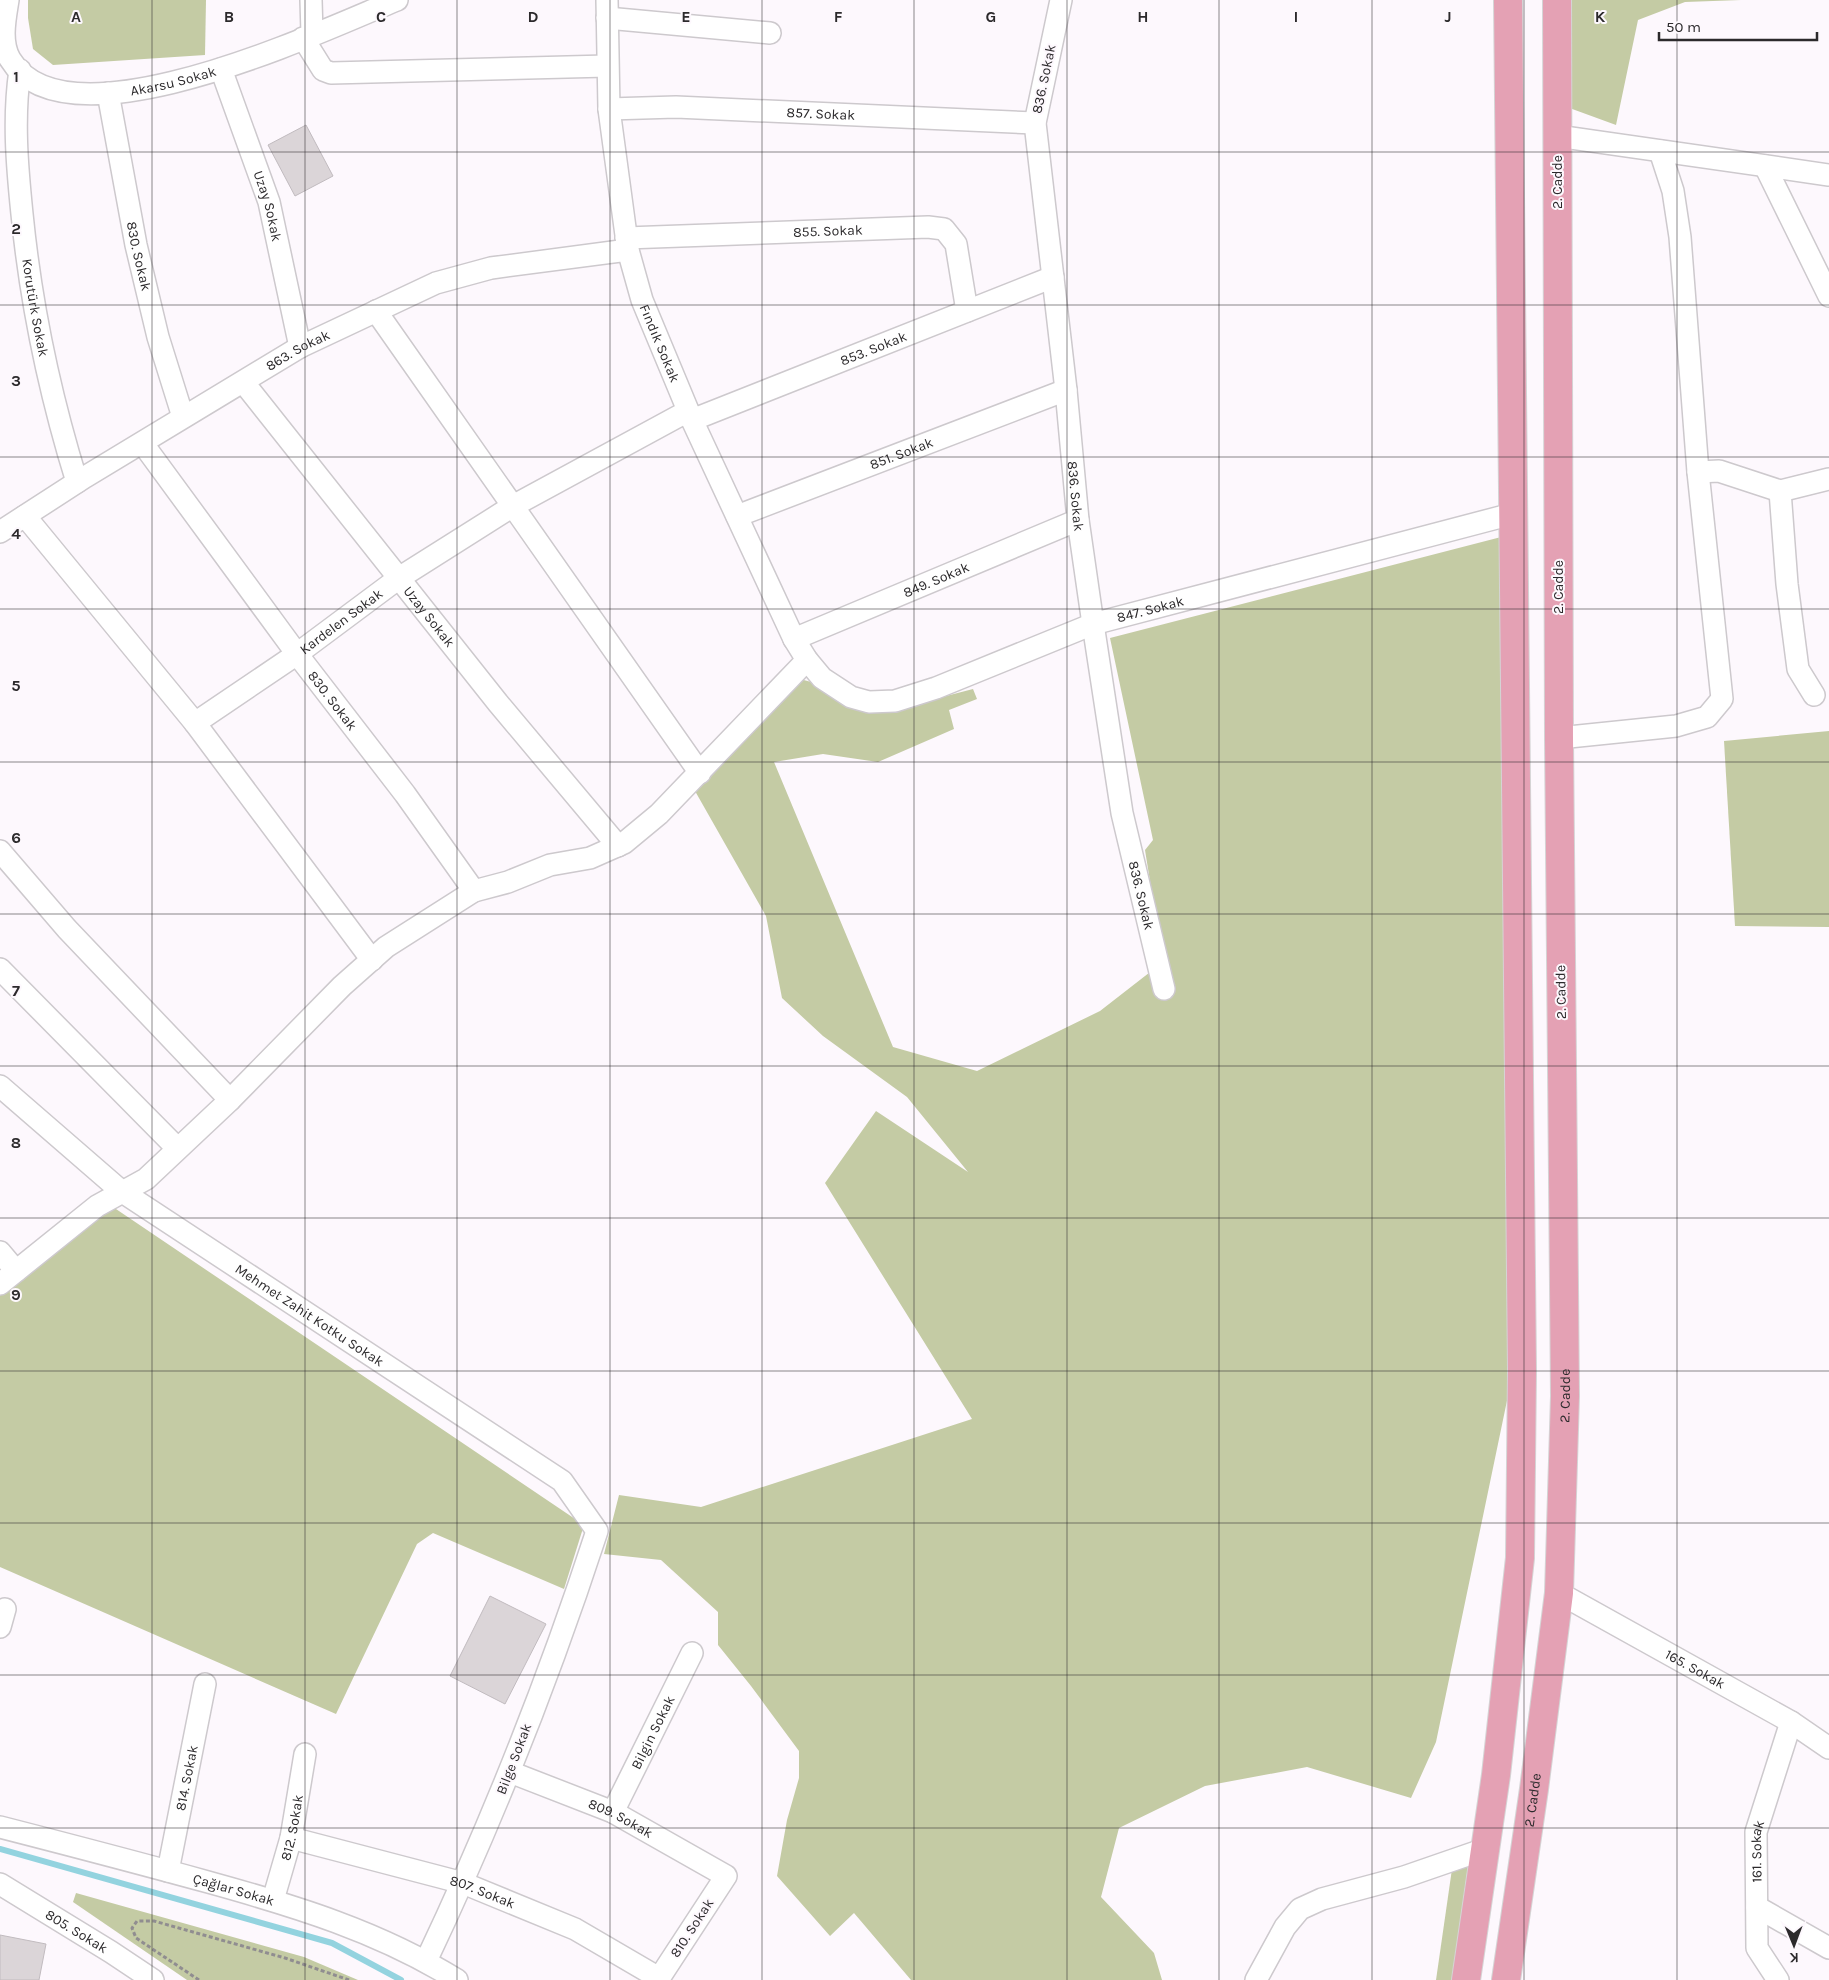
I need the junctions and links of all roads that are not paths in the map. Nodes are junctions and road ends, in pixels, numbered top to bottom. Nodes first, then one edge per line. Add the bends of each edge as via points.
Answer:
1 (8, 0) edge
2 (311, 0) edge
3 (397, 0) edge
4 (1060, 0) edge
5 (1508, 0) edge
6 (1557, 0) edge
7 (607, 9) edge
8 (770, 33) dead end
9 (308, 36) junction
10 (2, 39) edge
11 (607, 66) junction
12 (221, 69) junction
13 (20, 70) junction
14 (108, 93) junction
15 (609, 109) junction
16 (1035, 123) junction
17 (1557, 136) junction
18 (1660, 150) junction
19 (1765, 166) junction
20 (1829, 175) edge
21 (627, 244) junction
22 (1053, 277) junction
23 (1829, 296) edge
24 (376, 311) junction
25 (967, 311) junction
26 (300, 347) junction
27 (244, 383) junction
28 (1066, 390) junction
29 (690, 415) junction
30 (184, 417) junction
31 (143, 444) junction
32 (1698, 472) junction
33 (1829, 479) edge
34 (77, 482) junction
35 (1780, 491) junction
36 (513, 506) junction
37 (1512, 514) junction
38 (25, 516) junction
39 (737, 516) junction
40 (1078, 520) junction
41 (0, 532) edge
42 (398, 578) junction
43 (1093, 624) junction
44 (794, 639) junction
45 (297, 654) junction
46 (807, 660) junction
47 (1814, 694) dead end
48 (196, 724) junction
49 (1559, 738) junction
50 (700, 773) junction
51 (618, 846) junction
52 (0, 852) edge
53 (474, 891) junction
54 (372, 960) junction
55 (0, 969) edge
56 (1164, 989) dead end
57 (0, 1086) edge
58 (230, 1100) junction
59 (177, 1148) junction
60 (121, 1191) junction
61 (0, 1252) edge
62 (16, 1270) junction
63 (0, 1284) edge
64 (590, 1553) joint
65 (1559, 1593) junction
66 (692, 1653) dead end
67 (205, 1684) dead end
68 (1791, 1722) junction
69 (1829, 1748) edge
70 (306, 1754) dead end
71 (510, 1772) junction
72 (613, 1812) junction
73 (0, 1827) edge
74 (291, 1838) junction
75 (1485, 1849) junction
76 (168, 1870) junction
77 (726, 1876) joint
78 (463, 1883) junction
79 (0, 1884) edge
80 (273, 1900) junction
81 (1757, 1907) junction
82 (1829, 1948) edge
83 (426, 1961) junction
84 (659, 1979) edge
85 (153, 1980) edge
86 (457, 1980) edge
87 (1256, 1980) edge
88 (1466, 1980) edge
89 (1506, 1980) edge
90 (1778, 1980) edge

1 - 10 street, Akarsu Sokak
2 - 9 street
3 - 9 street, Akarsu Sokak
4 - 16 street, 836. Sokak
5 - 37 main road
6 - 17 main road, 2. Cadde
7 - 8 street
7 - 11 street, Fındık Sokak
9 - 11 street via 323,70 331,73
9 - 12 street, Akarsu Sokak
10 - 13 street, Akarsu Sokak via 10,59
11 - 15 street, Fındık Sokak
12 - 14 street, Akarsu Sokak via 162,86
12 - 26 street, Uzay Sokak via 268,202
13 - 14 street, Akarsu Sokak via 28,79 56,91 90,95
13 - 34 street, Korutürk Sokak via 15,104 16,157 26,251 40,336 62,435
14 - 30 street, 830. Sokak via 136,245 158,337
15 - 16 street, 857. Sokak via 676,107
15 - 21 street, Fındık Sokak
16 - 22 street, 836. Sokak
17 - 18 street
17 - 49 main road, 2. Cadde
18 - 19 street
18 - 32 street via 1673,191 1680,237
19 - 20 street
19 - 23 street
21 - 24 street, 863. Sokak via 491,268 436,283
21 - 25 street, 855. Sokak via 928,227 944,230 956,244
21 - 29 street, Fındık Sokak via 642,300
22 - 25 street, 853. Sokak
22 - 28 street, 836. Sokak
24 - 26 street, 863. Sokak
24 - 36 street
25 - 29 street, 853. Sokak
26 - 27 street, 863. Sokak
27 - 30 street, 863. Sokak
27 - 42 street, Uzay Sokak
28 - 39 street, 851. Sokak
28 - 40 street, 836. Sokak
29 - 36 street, Kardelen Sokak
29 - 39 street, Fındık Sokak
30 - 31 street, 863. Sokak
31 - 34 street, 863. Sokak
31 - 45 street, 830. Sokak
32 - 35 street via 1720,471
32 - 49 street via 1722,699 1707,717 1676,726
33 - 35 street
34 - 38 street, 863. Sokak
35 - 47 street via 1798,669
36 - 42 street, Kardelen Sokak
36 - 50 street
37 - 43 street, 847. Sokak
37 - 75 main road via 1522,1370 1520,1558
38 - 41 street, 863. Sokak
38 - 48 street
39 - 44 street, Fındık Sokak
40 - 43 street, 836. Sokak
40 - 44 street, 849. Sokak
42 - 45 street, Kardelen Sokak
42 - 51 street, Uzay Sokak
43 - 46 street, 847. Sokak via 936,688 895,701 869,702 852,697 822,678
43 - 56 street, 836. Sokak via 1122,813
44 - 46 street, Fındık Sokak
45 - 48 street, Kardelen Sokak
45 - 53 street, 830. Sokak via 405,794
46 - 50 street
48 - 54 street
49 - 65 main road, 2. Cadde via 1565,1396
50 - 51 street via 659,814
51 - 53 street via 590,858 550,864 508,882
52 - 58 street via 67,929
53 - 54 street via 386,947
54 - 58 street via 342,986
55 - 59 street
57 - 60 street, Mehmet Zahit Kotku Sokak
58 - 59 street
59 - 60 street via 146,1179
60 - 62 street
60 - 64 street, Mehmet Zahit Kotku Sokak via 562,1481 597,1531
61 - 62 street
62 - 63 street
64 - 71 street, Bilge Sokak
65 - 68 street, 165. Sokak
65 - 89 main road, 2. Cadde
66 - 72 street, Bilgin Sokak
67 - 76 street, 814. Sokak
68 - 69 street, 165. Sokak
68 - 81 street, 161. Sokak via 1756,1832
70 - 74 street, 812. Sokak
71 - 72 street, 809. Sokak
71 - 78 street, Bilge Sokak
72 - 77 street, 809. Sokak
73 - 76 street, Çağlar Sokak
74 - 78 street, 807. Sokak
74 - 80 street, 812. Sokak
75 - 87 street via 1404,1877 1322,1899 1300,1909 1285,1927
75 - 88 main road
76 - 80 street, Çağlar Sokak
77 - 84 street, 810. Sokak
78 - 83 street, Bilge Sokak
78 - 84 street, 807. Sokak via 574,1929
79 - 85 street, 805. Sokak
80 - 83 street, Çağlar Sokak via 376,1937
81 - 82 street
81 - 90 street, 161. Sokak via 1757,1948
83 - 86 street, Çağlar Sokak

